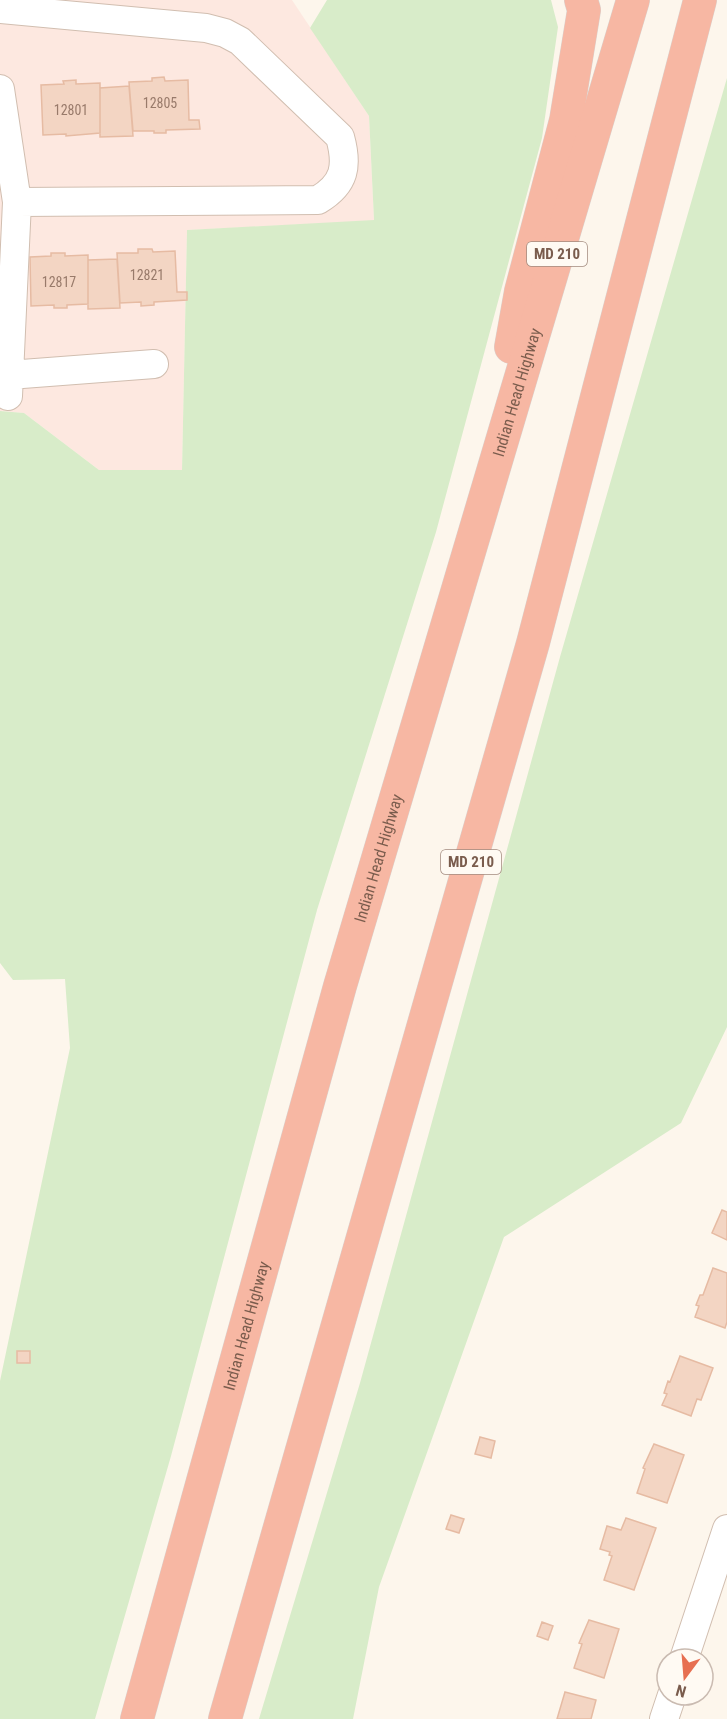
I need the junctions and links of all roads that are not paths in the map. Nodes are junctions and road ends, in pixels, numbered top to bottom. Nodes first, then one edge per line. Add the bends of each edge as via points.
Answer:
1 (581, 0) edge
2 (633, 0) edge
3 (700, 0) edge
4 (0, 9) edge
5 (0, 88) edge
6 (17, 202) junction
7 (154, 364) dead end
8 (482, 508) junction
9 (727, 1528) edge
10 (688, 1647) edge
11 (137, 1719) edge
12 (225, 1719) edge

1 - 8 highway via 584,9 566,120 521,291
2 - 8 highway, Indian Head Highway / MD 210
3 - 12 highway, MD 210 via 533,643
4 - 6 street via 170,24 225,33 240,41 339,137 343,151 340,181 332,192 318,200
5 - 6 street
6 - 7 street via 8,386
8 - 11 highway, Indian Head Highway / MD 210 via 340,986
9 - 10 street

